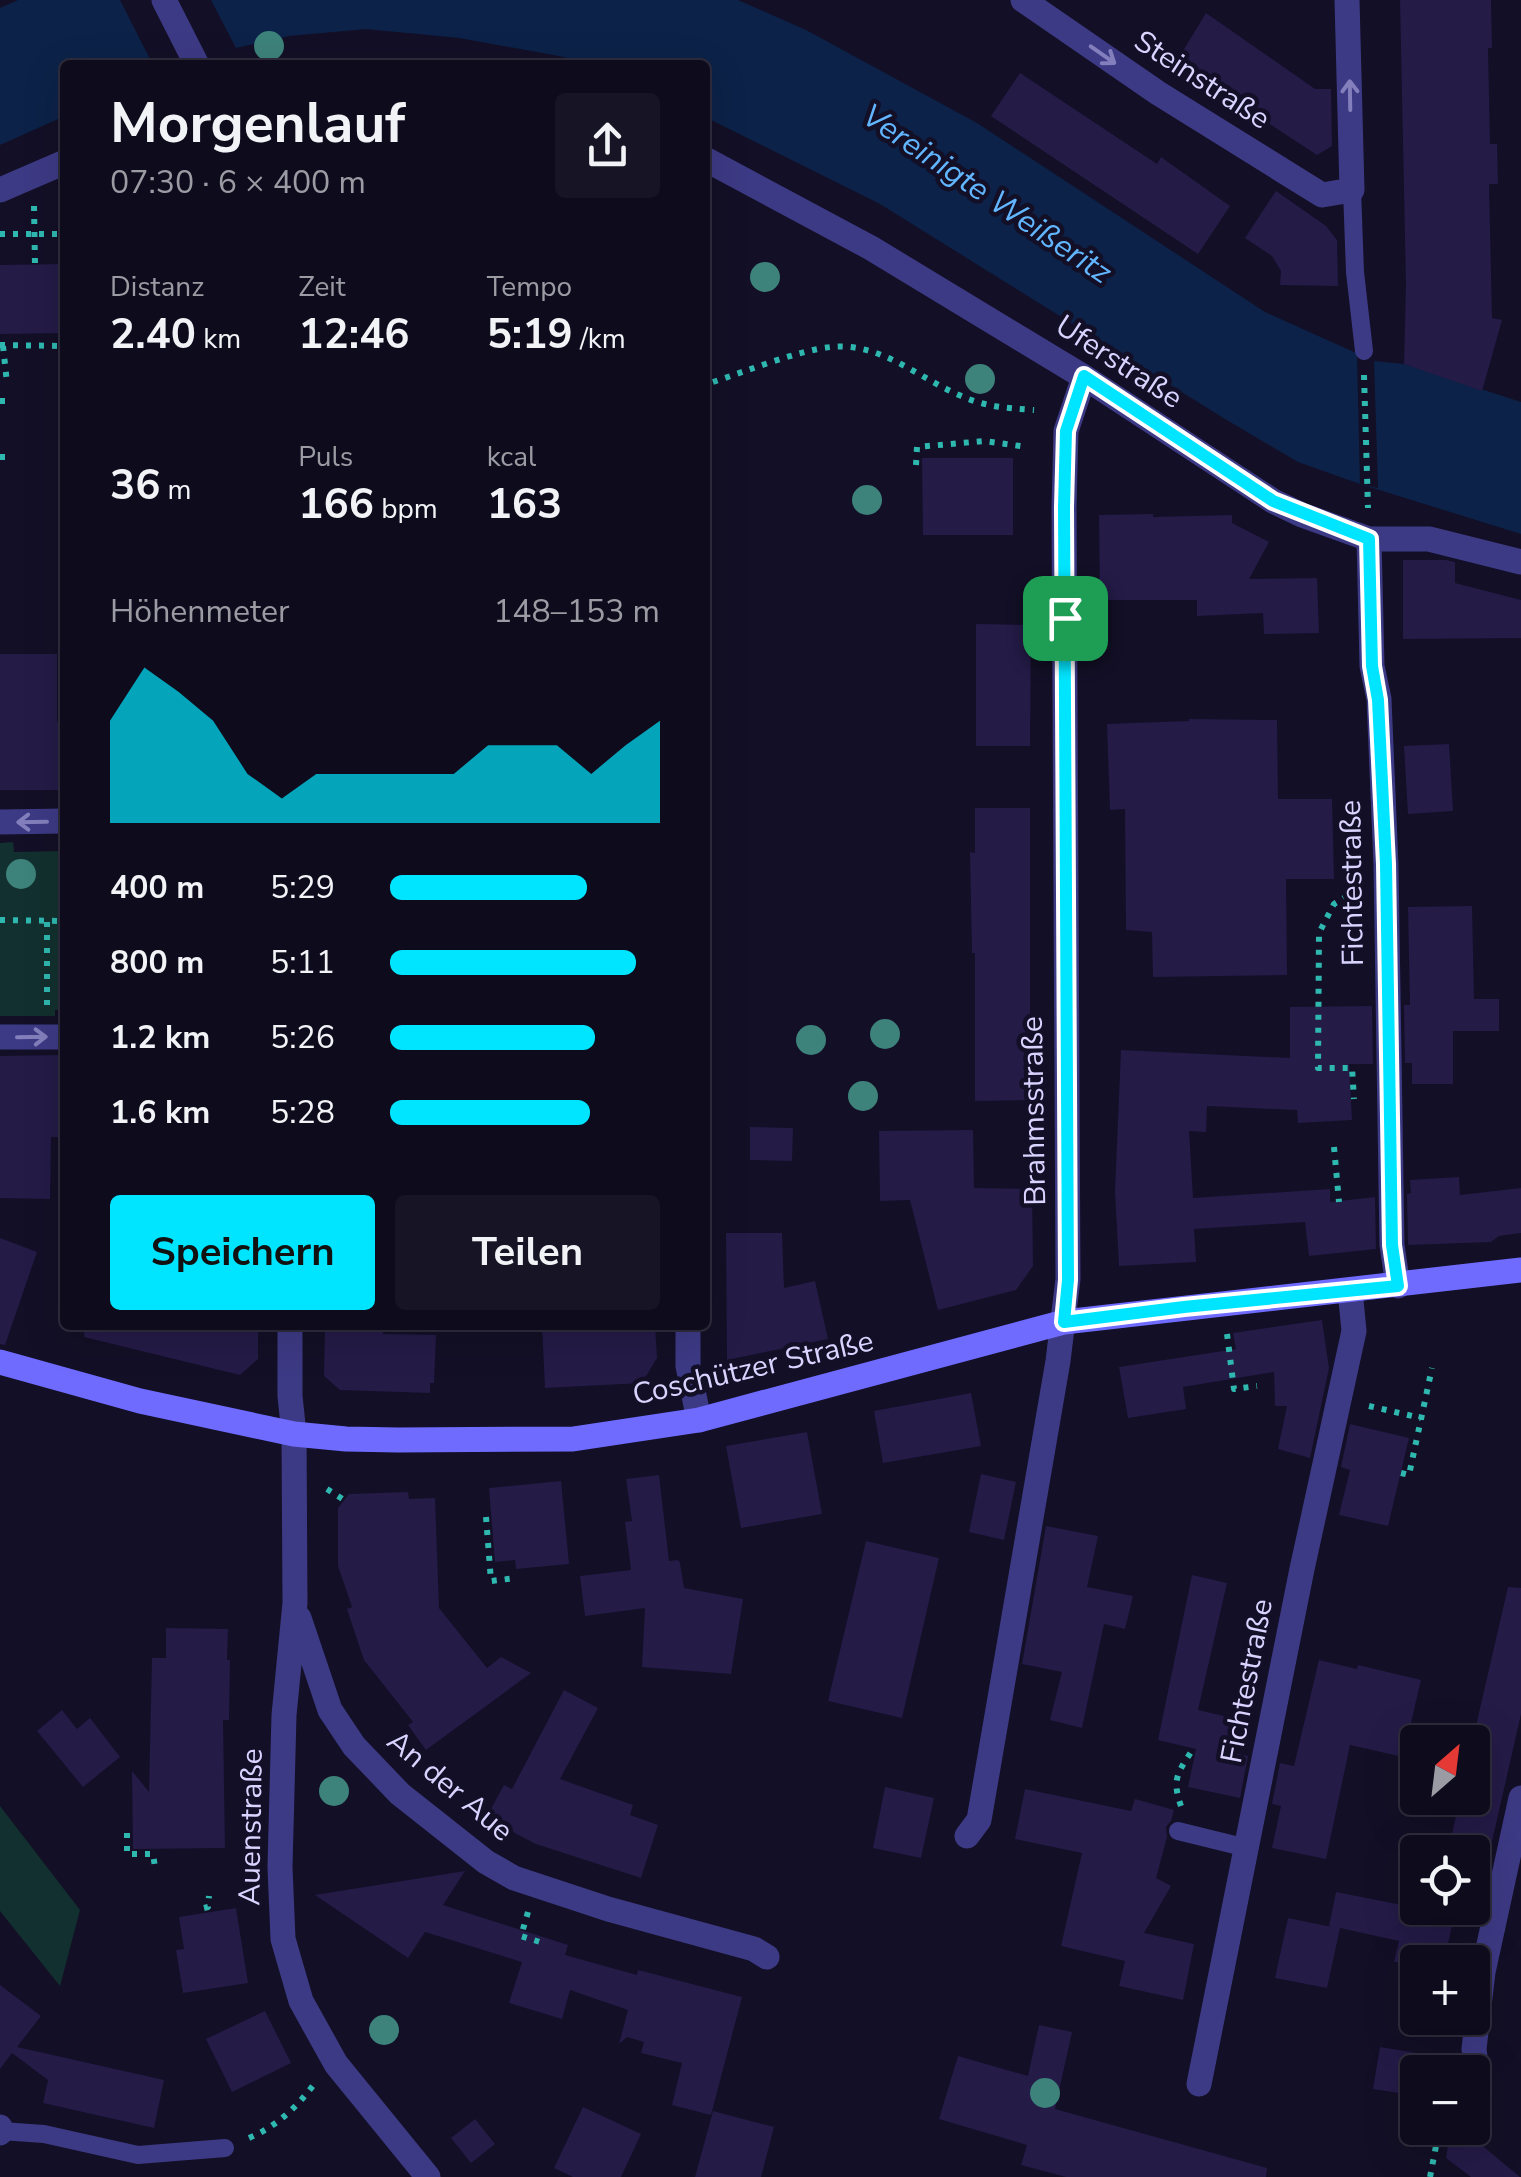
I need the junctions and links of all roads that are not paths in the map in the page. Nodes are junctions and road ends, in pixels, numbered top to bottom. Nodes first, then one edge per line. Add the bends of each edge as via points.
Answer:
1 (164, 0) edge
2 (1023, 0) edge
3 (1348, 0) edge
4 (195, 60) edge
5 (710, 162) edge
6 (60, 164) edge
7 (0, 190) edge
8 (1352, 190) junction
9 (1364, 351) road end
10 (1084, 376) junction
11 (1369, 539) junction
12 (1519, 561) edge
13 (0, 822) edge
14 (60, 822) edge
15 (0, 1037) edge
16 (56, 1037) edge
17 (1521, 1270) edge
18 (1398, 1286) junction
19 (1350, 1290) junction
20 (1064, 1322) junction
21 (290, 1330) edge
22 (688, 1330) edge
23 (0, 1362) edge
24 (699, 1420) junction
25 (294, 1434) junction
26 (295, 1604) junction
27 (1521, 1798) edge
28 (1178, 1831) road end
29 (967, 1836) dead end
30 (1247, 1848) junction
31 (768, 1957) dead end
32 (1475, 2055) edge
33 (1198, 2084) dead end
34 (0, 2130) edge
35 (225, 2148) dead end
36 (428, 2177) edge

1 - 4 street
2 -> 8 street, Steinstraße via 1322,195
8 -> 3 street
5 - 10 street, Uferstraße via 871,248
6 - 7 street
8 - 9 lane
10 - 11 street, Uferstraße via 1273,501
10 - 20 street, Brahmsstraße via 1066,431 1064,507
11 - 12 street, Uferstraße via 1429,539
11 - 18 street, Fichtestraße
14 -> 13 street
15 -> 16 street
17 - 18 street, Coschützer Straße
18 - 19 street, Coschützer Straße
19 - 20 street, Coschützer Straße
19 - 30 street, Fichtestraße via 1354,1330
20 - 24 street, Coschützer Straße
20 - 29 street, Brahmsstraße via 979,1820
21 - 25 street, Auenstraße
22 - 24 street
23 - 25 street, Coschützer Straße
24 - 25 street, Coschützer Straße via 572,1438
25 - 26 street, Auenstraße
26 - 31 street, An der Aue via 330,1710 354,1746 400,1794 475,1854 514,1878
26 - 36 street, Auenstraße via 280,1867 286,1950 301,2001 336,2064
27 - 32 street via 1483,1972
28 - 30 lane
30 - 33 street, Fichtestraße
34 - 35 lane via 138,2155

